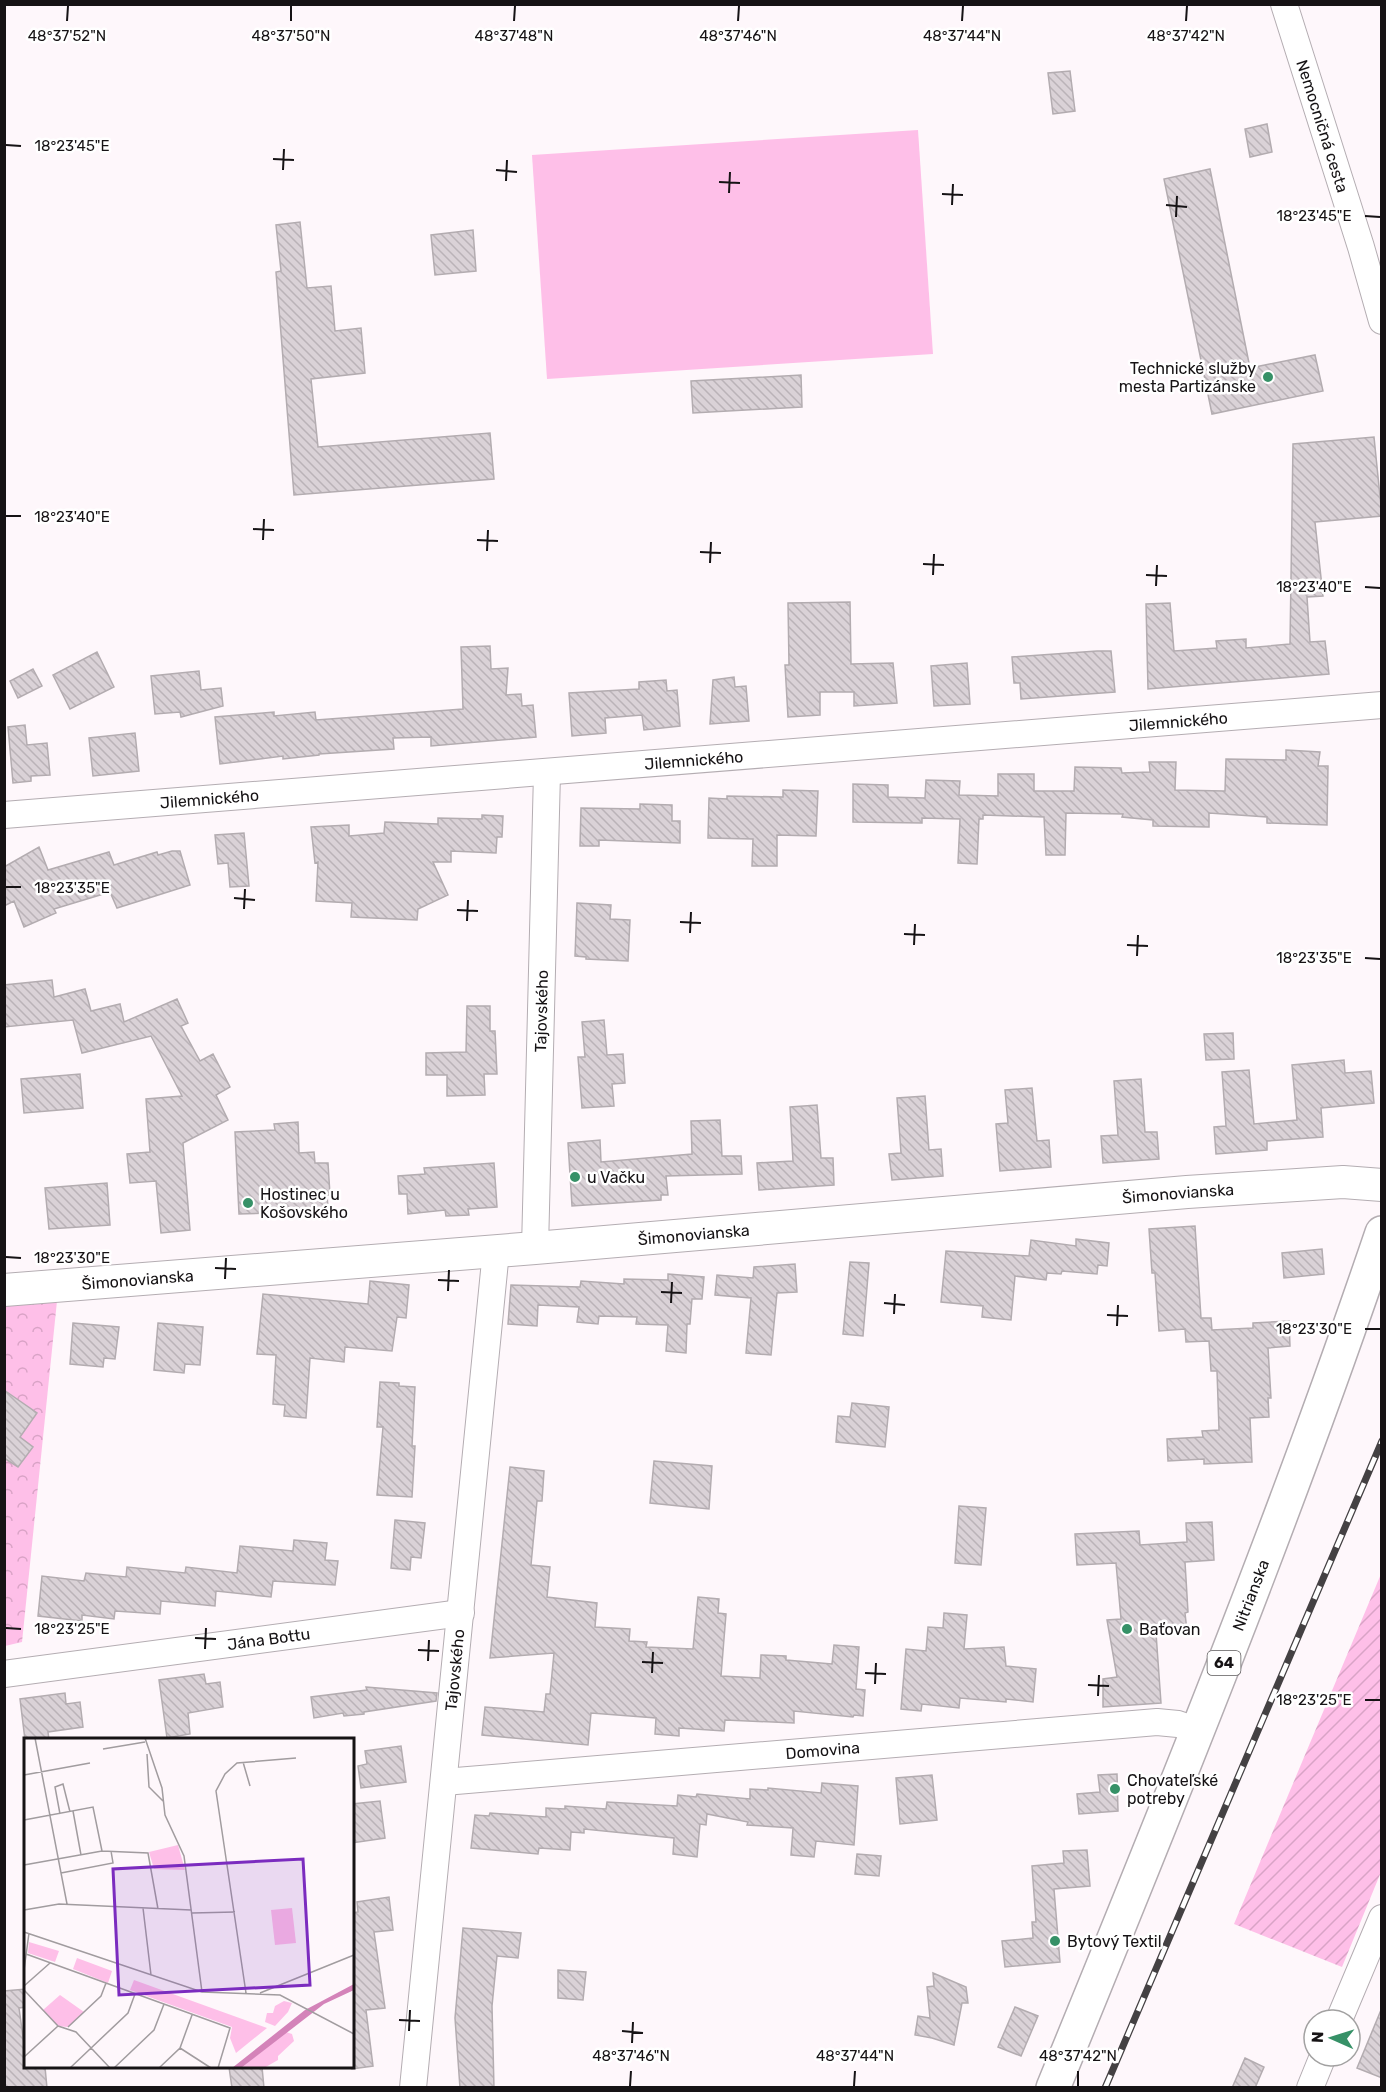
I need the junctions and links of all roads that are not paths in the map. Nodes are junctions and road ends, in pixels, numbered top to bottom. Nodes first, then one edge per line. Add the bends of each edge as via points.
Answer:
1 (1284, 4) edge
2 (1371, 250) edge
3 (1382, 321) edge
4 (1382, 705) edge
5 (548, 773) junction
6 (4, 815) edge
7 (1382, 1185) edge
8 (1382, 1233) edge
9 (535, 1248) junction
10 (496, 1251) junction
11 (4, 1290) edge
12 (461, 1613) junction
13 (4, 1674) edge
14 (1199, 1731) junction
15 (444, 1782) junction
16 (1381, 1920) edge
17 (1344, 2008) edge
18 (1318, 2068) edge
19 (413, 2088) edge
20 (1053, 2088) edge
21 (1310, 2088) edge

1 - 2 street, Nemocničná cesta
2 - 3 street, Nemocničná cesta
4 - 5 street, Jilemnického
5 - 6 street, Jilemnického
5 - 9 street, Tajovského
7 - 9 street, Šimonovianska via 1343,1182 1186,1192
8 - 14 main road, Nitrianska / 64
9 - 10 street, Šimonovianska
10 - 11 street, Šimonovianska
10 - 12 street, Tajovského
12 - 13 street, Jána Bottu
12 - 15 street, Tajovského
14 - 15 street, Domovina via 1157,1722
14 - 20 main road, Nitrianska / 64
15 - 19 street, Tajovského
16 - 17 street
18 - 21 street

